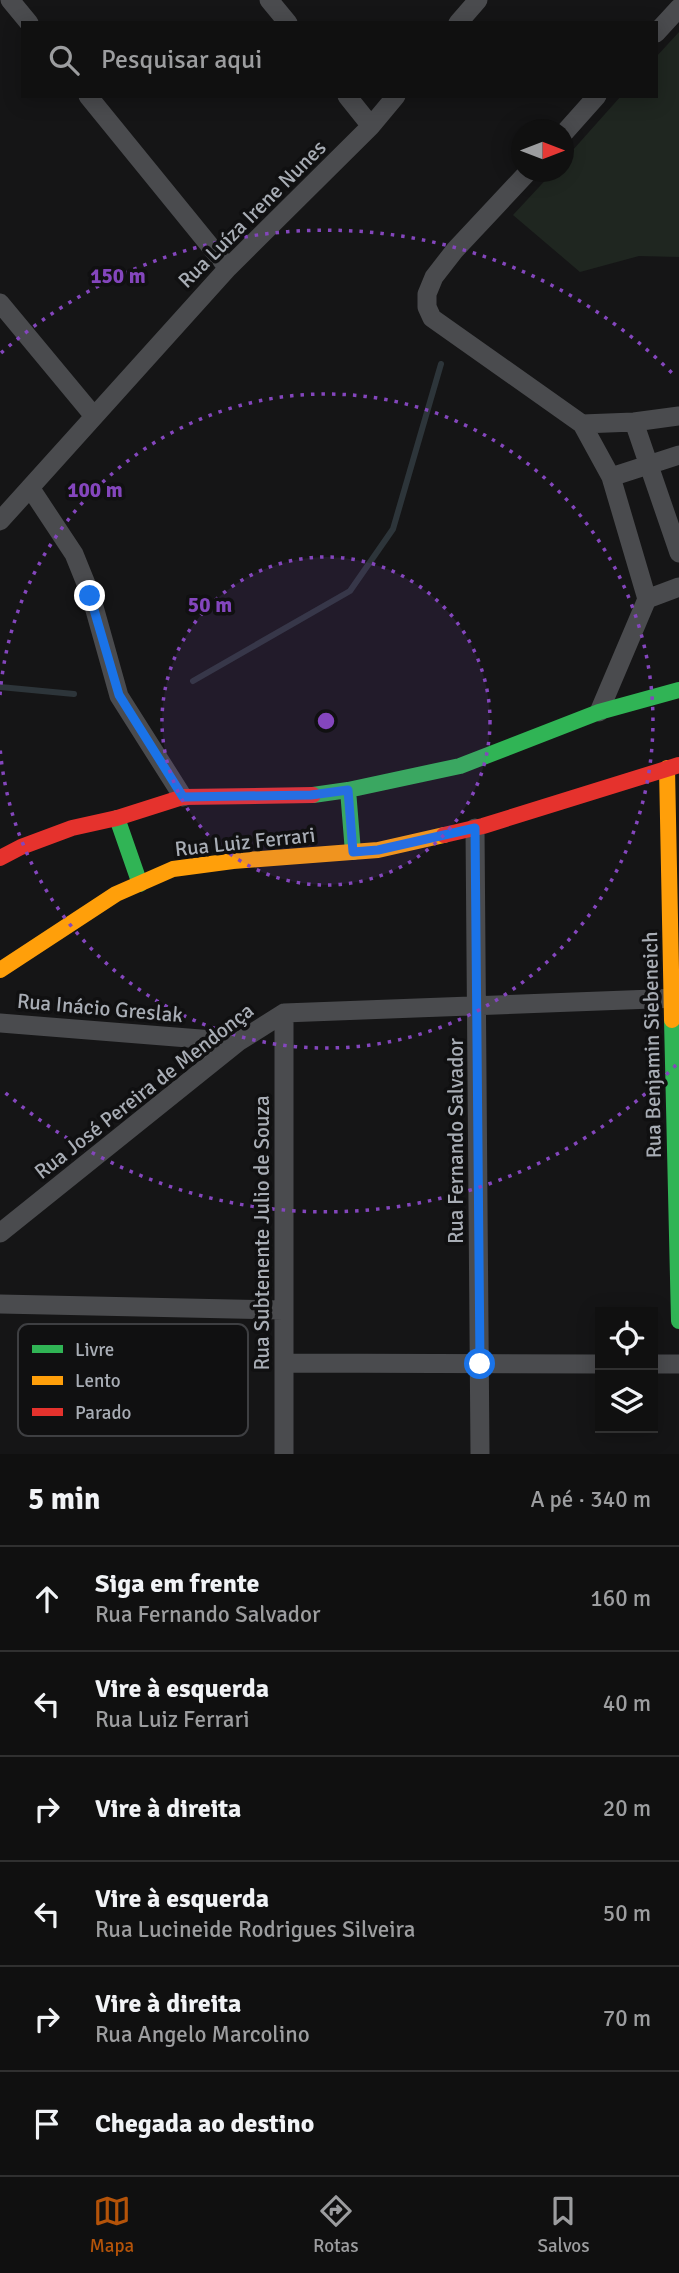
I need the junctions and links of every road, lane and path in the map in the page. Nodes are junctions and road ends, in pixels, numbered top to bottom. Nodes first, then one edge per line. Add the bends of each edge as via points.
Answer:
1 (10, 0) edge
2 (269, 0) edge
3 (478, 0) edge
4 (679, 8) edge
5 (27, 21) edge
6 (286, 21) edge
7 (460, 21) edge
8 (658, 31) edge
9 (90, 98) edge
10 (349, 98) edge
11 (394, 98) edge
12 (595, 98) edge
13 (574, 122) edge
14 (371, 126) junction
15 (519, 182) edge
16 (228, 268) junction
17 (0, 303) edge
18 (93, 415) junction
19 (679, 416) edge
20 (634, 422) junction
21 (582, 424) junction
22 (679, 454) edge
23 (647, 465) junction
24 (611, 477) junction
25 (31, 489) junction
26 (0, 521) edge
27 (679, 553) edge
28 (679, 587) edge
29 (646, 599) junction
30 (679, 690) edge
31 (599, 712) junction
32 (673, 767) edge
33 (348, 790) junction
34 (183, 797) junction
35 (117, 817) junction
36 (475, 828) junction
37 (353, 852) junction
38 (0, 858) edge
39 (140, 884) junction
40 (0, 970) edge
41 (676, 998) edge
42 (478, 1007) junction
43 (284, 1013) junction
44 (0, 1023) edge
45 (238, 1042) junction
46 (0, 1233) edge
47 (0, 1304) edge
48 (284, 1310) junction
49 (679, 1321) edge
50 (285, 1363) junction
51 (480, 1364) junction
52 (595, 1364) edge
53 (658, 1364) edge
54 (679, 1364) edge
55 (284, 1454) edge
56 (480, 1454) edge

1 - 5 street
2 - 6 street
3 - 7 street
4 - 8 street
9 - 16 street
10 - 14 street
11 - 14 street, Rua Luíza Irene Nunes
12 - 13 street
14 - 16 street, Rua Luíza Irene Nunes
15 - 21 street via 434,277 428,307 432,318
16 - 18 street, Rua Luíza Irene Nunes
17 - 18 street
18 - 25 street, Rua Luíza Irene Nunes
19 - 20 street
20 - 21 street
20 - 23 street
21 - 24 street
22 - 23 street
23 - 24 street
23 - 27 street
24 - 29 street
25 - 26 street, Rua Luíza Irene Nunes
25 - 34 street via 74,554 119,695
28 - 29 street
29 - 31 street
30 - 31 street
31 - 33 street via 460,766
32 - 36 street, Rua Luiz Ferrari
32 - 41 street, Rua Benjamin Siebeneich
33 - 34 street
33 - 37 street
34 - 35 street
35 - 38 street via 72,828
35 - 39 street
36 - 37 street, Rua Luiz Ferrari
36 - 42 street, Rua Fernando Salvador
37 - 39 street, Rua Luiz Ferrari via 173,869
39 - 40 street, Rua Luiz Ferrari via 116,894
41 - 42 street
41 - 49 street, Rua Benjamin Siebeneich
42 - 43 street
42 - 51 street, Rua Fernando Salvador
43 - 45 street, Rua José Pereira de Mendonça
43 - 48 street, Rua Subtenente Julio de Souza
44 - 45 street, Rua Inácio Greslak
45 - 46 street, Rua José Pereira de Mendonça
47 - 48 street
48 - 50 street, Rua Subtenente Julio de Souza
50 - 51 street
50 - 55 street, Rua Subtenente Julio de Souza
51 - 52 street
51 - 56 street, Rua Fernando Salvador
53 - 54 street

